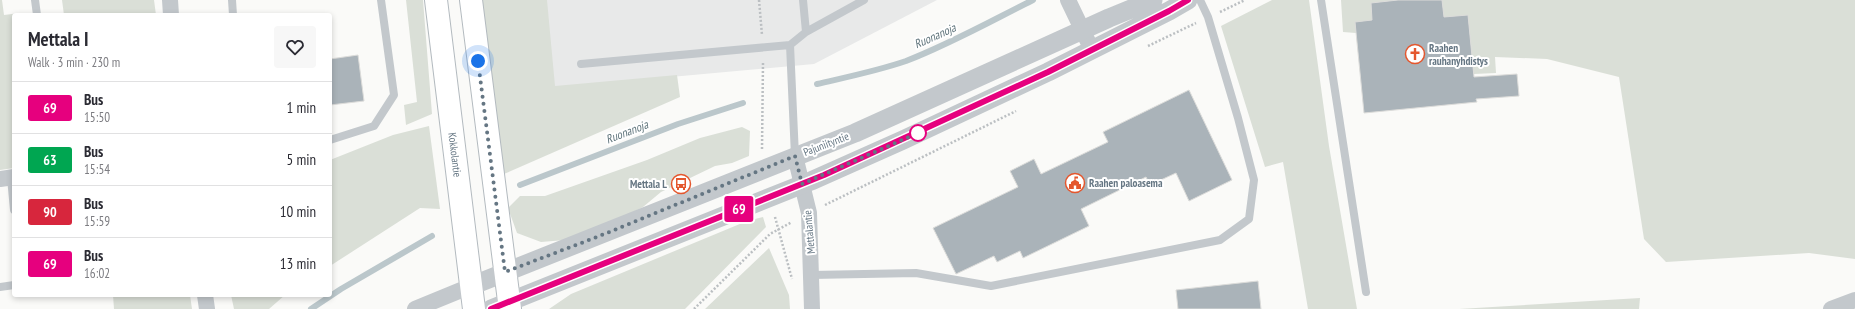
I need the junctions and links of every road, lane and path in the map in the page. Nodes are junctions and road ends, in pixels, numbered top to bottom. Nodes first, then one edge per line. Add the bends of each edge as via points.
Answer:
1 (35, 0) edge
2 (170, 0) edge
3 (232, 0) edge
4 (381, 0) edge
5 (436, 0) edge
6 (471, 0) edge
7 (759, 0) edge
8 (803, 0) edge
9 (864, 0) edge
10 (1068, 0) edge
11 (1153, 0) edge
12 (1188, 0) edge
13 (1200, 0) edge
14 (1321, 0) edge
15 (37, 13) edge
16 (171, 13) edge
17 (233, 13) edge
18 (1082, 30) junction
19 (806, 32) junction
20 (790, 45) junction
21 (1148, 46) dead end
22 (763, 47) junction
23 (1141, 49) dead end
24 (1092, 50) junction
25 (581, 64) dead end
26 (1020, 109) dead end
27 (332, 139) edge
28 (795, 156) junction
29 (766, 168) junction
30 (8, 178) edge
31 (802, 184) junction
32 (771, 196) junction
33 (12, 199) edge
34 (809, 214) junction
35 (777, 230) junction
36 (505, 272) junction
37 (812, 276) junction
38 (792, 280) dead end
39 (12, 285) edge
40 (471, 286) junction
41 (0, 287) edge
42 (1366, 292) dead end
43 (205, 297) edge
44 (1855, 300) edge
45 (504, 307) edge
46 (206, 309) edge
47 (415, 309) edge
48 (474, 309) edge
49 (694, 309) edge
50 (812, 309) edge
51 (1831, 309) edge

1 - 15 lane
2 - 16 street
3 - 17 lane
4 - 27 lane via 394,94 374,126
5 - 40 main road, Kokkolantie
6 - 36 main road
7 - 22 path
8 - 19 lane
9 - 19 lane
10 - 18 street
11 - 18 street, Pajuniityntie
12 - 24 street
13 - 37 lane via 1208,17 1254,180 1249,219 1220,240 990,286 916,273
14 - 42 lane
18 - 24 street
18 - 28 street, Pajuniityntie via 855,133
19 - 20 lane
20 - 22 lane
20 - 28 lane
21 - 23 path
22 - 25 lane
22 - 29 path via 762,147
24 - 31 street via 903,140
26 - 34 path
28 - 29 street, Pajuniityntie
28 - 31 street, Mettalantie
29 - 36 street, Pajuniityntie
30 - 33 lane
31 - 32 street
31 - 34 street, Mettalantie
32 - 35 path
32 - 45 street
34 - 35 path
34 - 37 street, Mettalantie
35 - 38 path
35 - 49 path
36 - 40 street, Pajuniityntie
36 - 45 main road
37 - 50 street, Mettalantie
39 - 41 lane
40 - 47 street
40 - 48 main road, Kokkolantie
43 - 46 street
44 - 51 street

